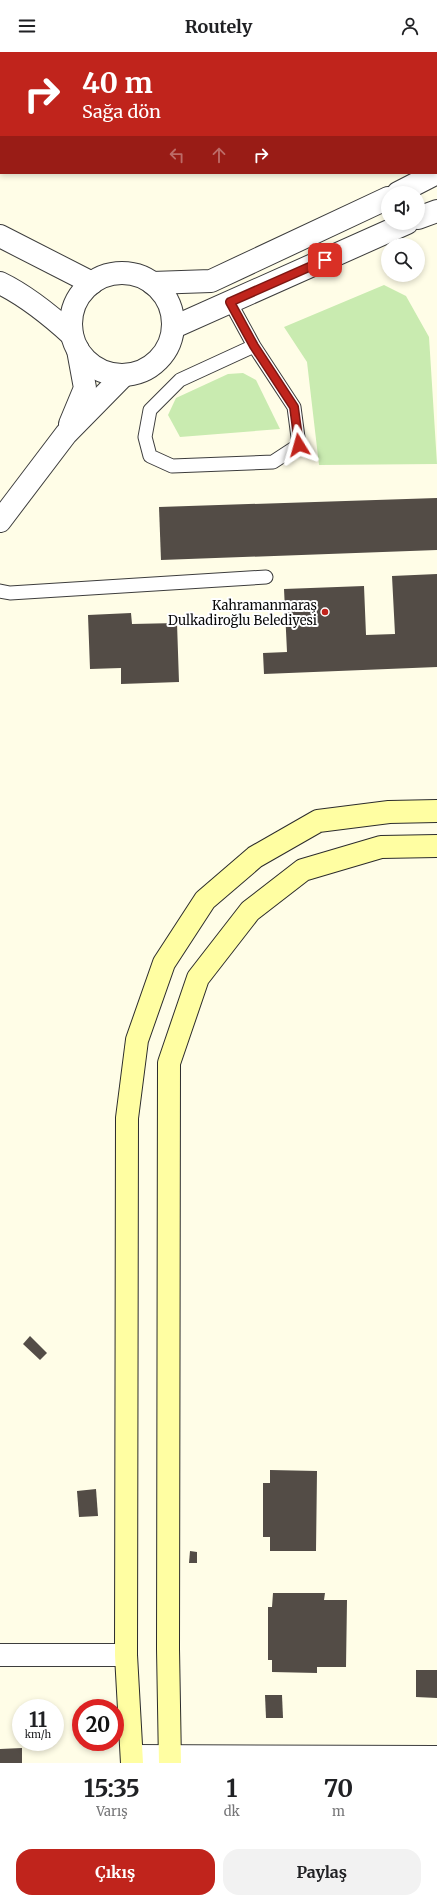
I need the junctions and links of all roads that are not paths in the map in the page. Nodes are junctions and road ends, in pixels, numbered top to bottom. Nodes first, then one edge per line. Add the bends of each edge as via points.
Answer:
1 (435, 174) edge
2 (412, 186) edge
3 (381, 201) edge
4 (437, 211) edge
5 (425, 215) edge
6 (391, 230) edge
7 (0, 236) edge
8 (0, 283) edge
9 (92, 283) junction
10 (152, 283) junction
11 (230, 302) junction
12 (174, 327) junction
13 (75, 343) junction
14 (254, 346) junction
15 (124, 376) junction
16 (66, 434) junction
17 (0, 521) edge
18 (266, 577) dead end
19 (0, 591) edge
20 (437, 811) edge
21 (437, 846) edge
22 (0, 1655) edge
23 (126, 1655) junction
24 (437, 1757) edge
25 (132, 1759) edge
26 (170, 1760) edge

1 - 2 street
3 - 10 street via 211,281
4 - 5 street
6 - 11 street
7 - 9 street
8 - 13 street via 15,290 50,315
9 - 10 street via 116,273 128,273 141,276
9 - 13 street via 81,293 74,306 71,320
10 - 12 street via 164,295 172,310
11 - 12 street
11 - 14 lane
12 - 15 street via 171,342 164,356 152,367
13 - 15 street via 86,361 97,369
13 - 16 street via 85,388
14 - 14 lane via 294,407 299,445 274,462 172,466 150,456 145,437 150,410 180,380
15 - 16 street
16 - 17 street
18 - 19 lane via 10,593
20 - 23 street via 389,812 318,821 255,857 205,900 164,963 137,1040 127,1118
21 - 26 street via 380,847 303,870 250,911 198,978 169,1063
22 - 23 street
23 - 25 street
24 - 26 street
25 - 26 street

